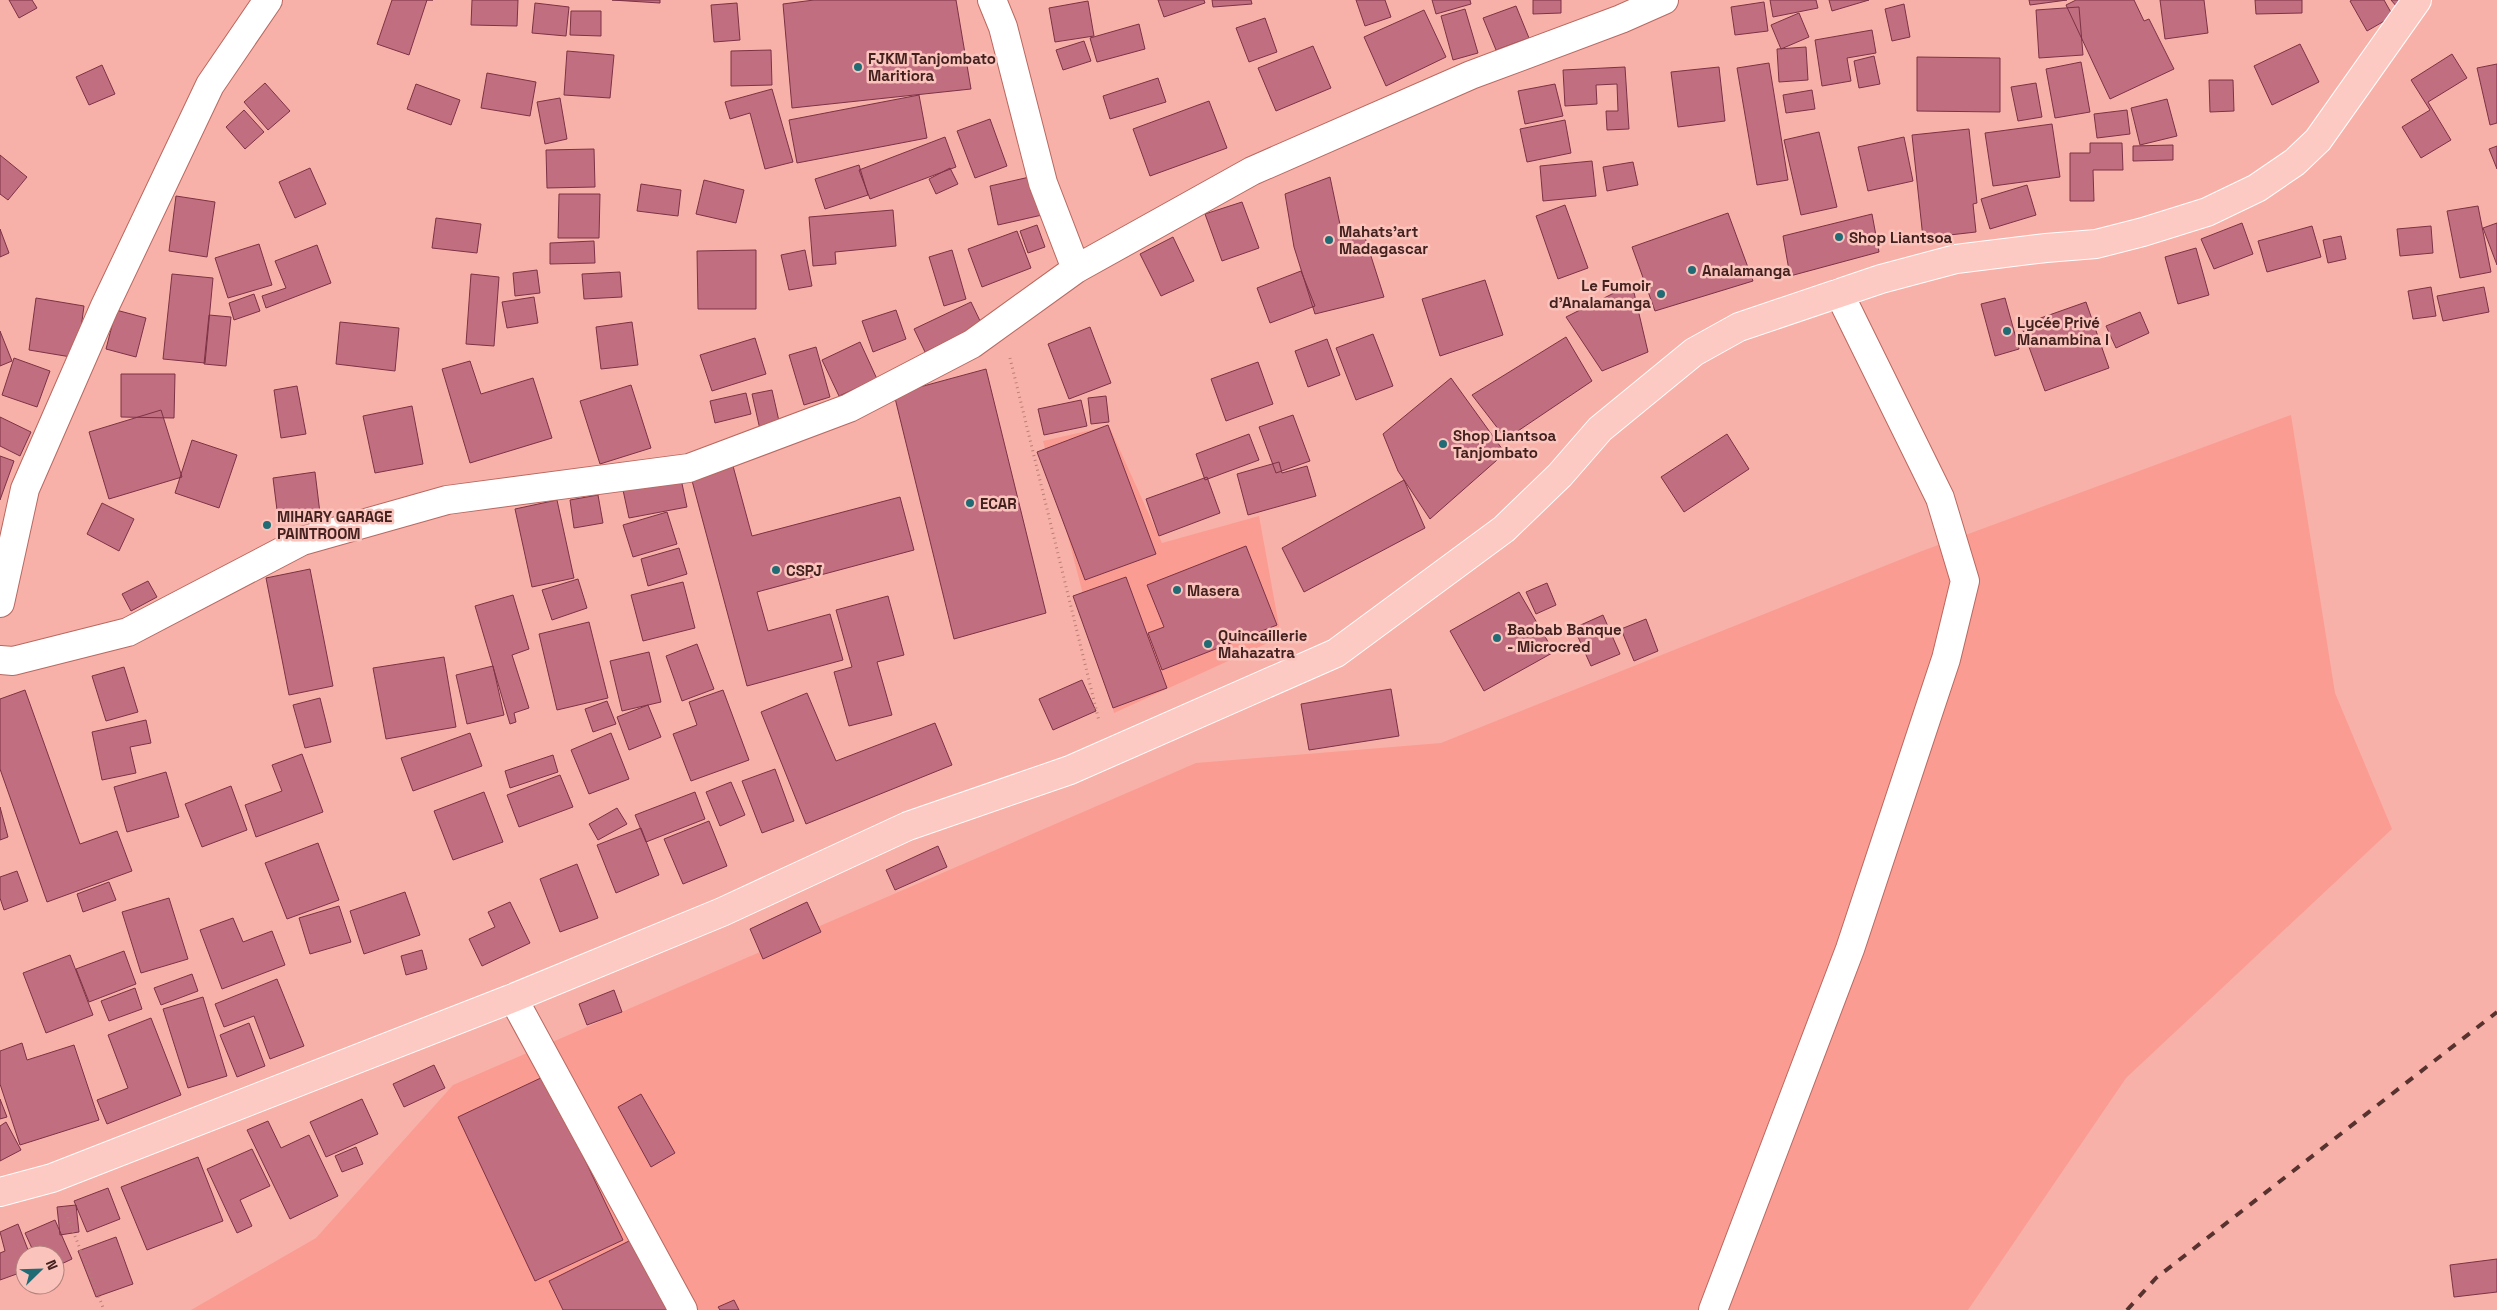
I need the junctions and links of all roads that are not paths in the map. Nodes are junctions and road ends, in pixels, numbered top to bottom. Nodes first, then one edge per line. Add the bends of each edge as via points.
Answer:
1 (268, 0) edge
2 (992, 0) edge
3 (1664, 0) edge
4 (2417, 0) edge
5 (1076, 269) junction
6 (1840, 292) junction
7 (0, 603) edge
8 (0, 660) edge
9 (513, 998) junction
10 (0, 1192) edge
11 (683, 1310) edge
12 (1713, 1310) edge

1 - 7 street via 210,84 104,308 25,489
2 - 5 street via 1003,27 1043,183
3 - 5 street via 1471,75 1252,171
4 - 6 main road via 2318,140 2295,162 2257,188 2207,212 2096,244 1956,259
5 - 8 street via 972,344 849,408 689,468 438,503 302,541 128,632 13,661
6 - 9 main road via 1739,328 1694,352 1600,429 1560,475 1504,528 1336,653 1070,770 908,826 722,912
6 - 12 street via 1940,498 1965,582 1946,659 1850,949
9 - 10 main road via 52,1178
9 - 11 street

